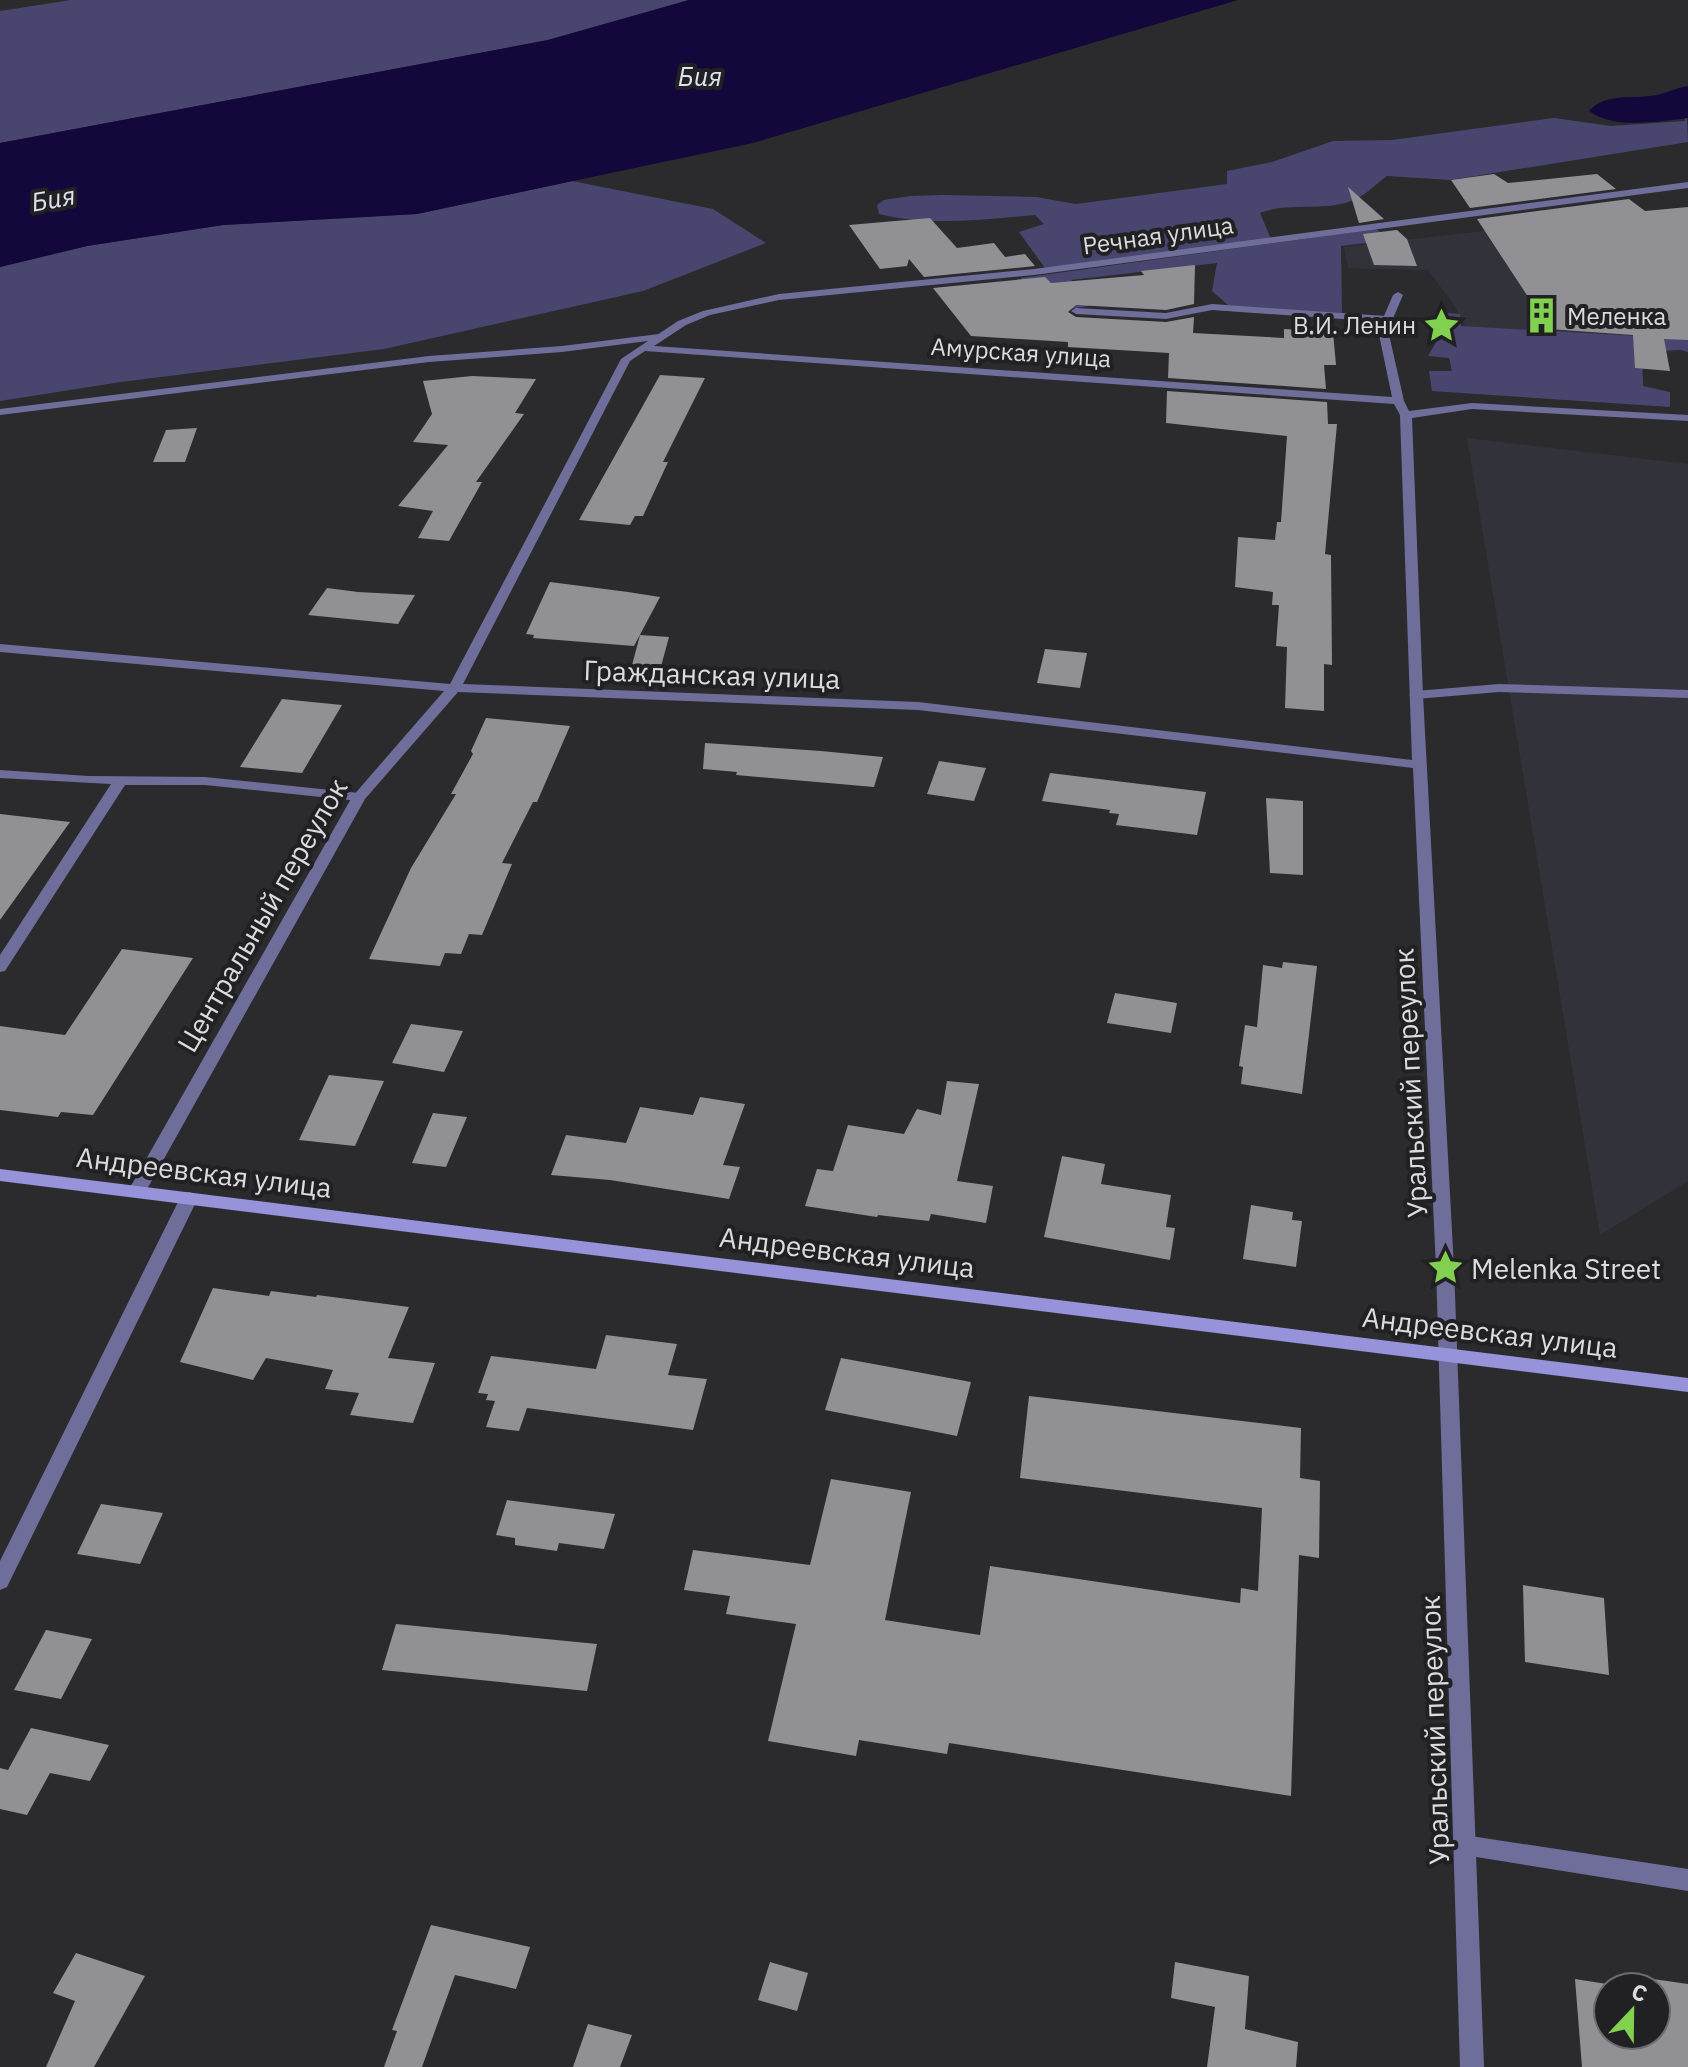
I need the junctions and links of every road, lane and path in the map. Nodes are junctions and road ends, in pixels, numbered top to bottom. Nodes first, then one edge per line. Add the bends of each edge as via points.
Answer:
1 (1687, 185) edge
2 (1398, 295) dead end
3 (1076, 311) dead end
4 (1386, 319) junction
5 (659, 337) junction
6 (641, 347) junction
7 (1402, 408) junction
8 (0, 412) edge
9 (1688, 418) edge
10 (0, 648) edge
11 (454, 688) junction
12 (1688, 694) edge
13 (1416, 695) junction
14 (1420, 765) junction
15 (0, 774) edge
16 (121, 780) junction
17 (359, 797) junction
18 (0, 967) edge
19 (0, 1175) edge
20 (137, 1191) junction
21 (189, 1198) junction
22 (1447, 1354) junction
23 (1688, 1385) edge
24 (0, 1581) edge
25 (1464, 1845) junction
26 (1688, 1880) edge
27 (1472, 2067) edge

1 - 5 street, Речная улица via 1034,272 779,297 707,313
2 - 4 street
3 - 4 street via 1166,316 1212,307
4 - 7 street, Уральский переулок via 1383,330
5 - 6 street, Речная улица
5 - 8 street via 429,359
6 - 7 street, Амурская улица
6 - 11 street, Центральный переулок via 626,359
7 - 9 street, Амурская улица via 1472,406
7 - 13 street, Уральский переулок
10 - 11 street, Гражданская улица
11 - 14 street, Гражданская улица via 918,706
11 - 17 street, Центральный переулок
12 - 13 street via 1499,688
13 - 14 street, Уральский переулок
14 - 22 street, Уральский переулок
15 - 16 street
16 - 17 street via 205,781
16 - 18 street
17 - 20 street, Центральный переулок
19 - 20 street, Андреевская улица
20 - 21 street, Андреевская улица
21 - 22 street, Андреевская улица
21 - 24 street
22 - 23 street, Андреевская улица
22 - 25 street, Уральский переулок
25 - 26 street
25 - 27 street, Уральский переулок

